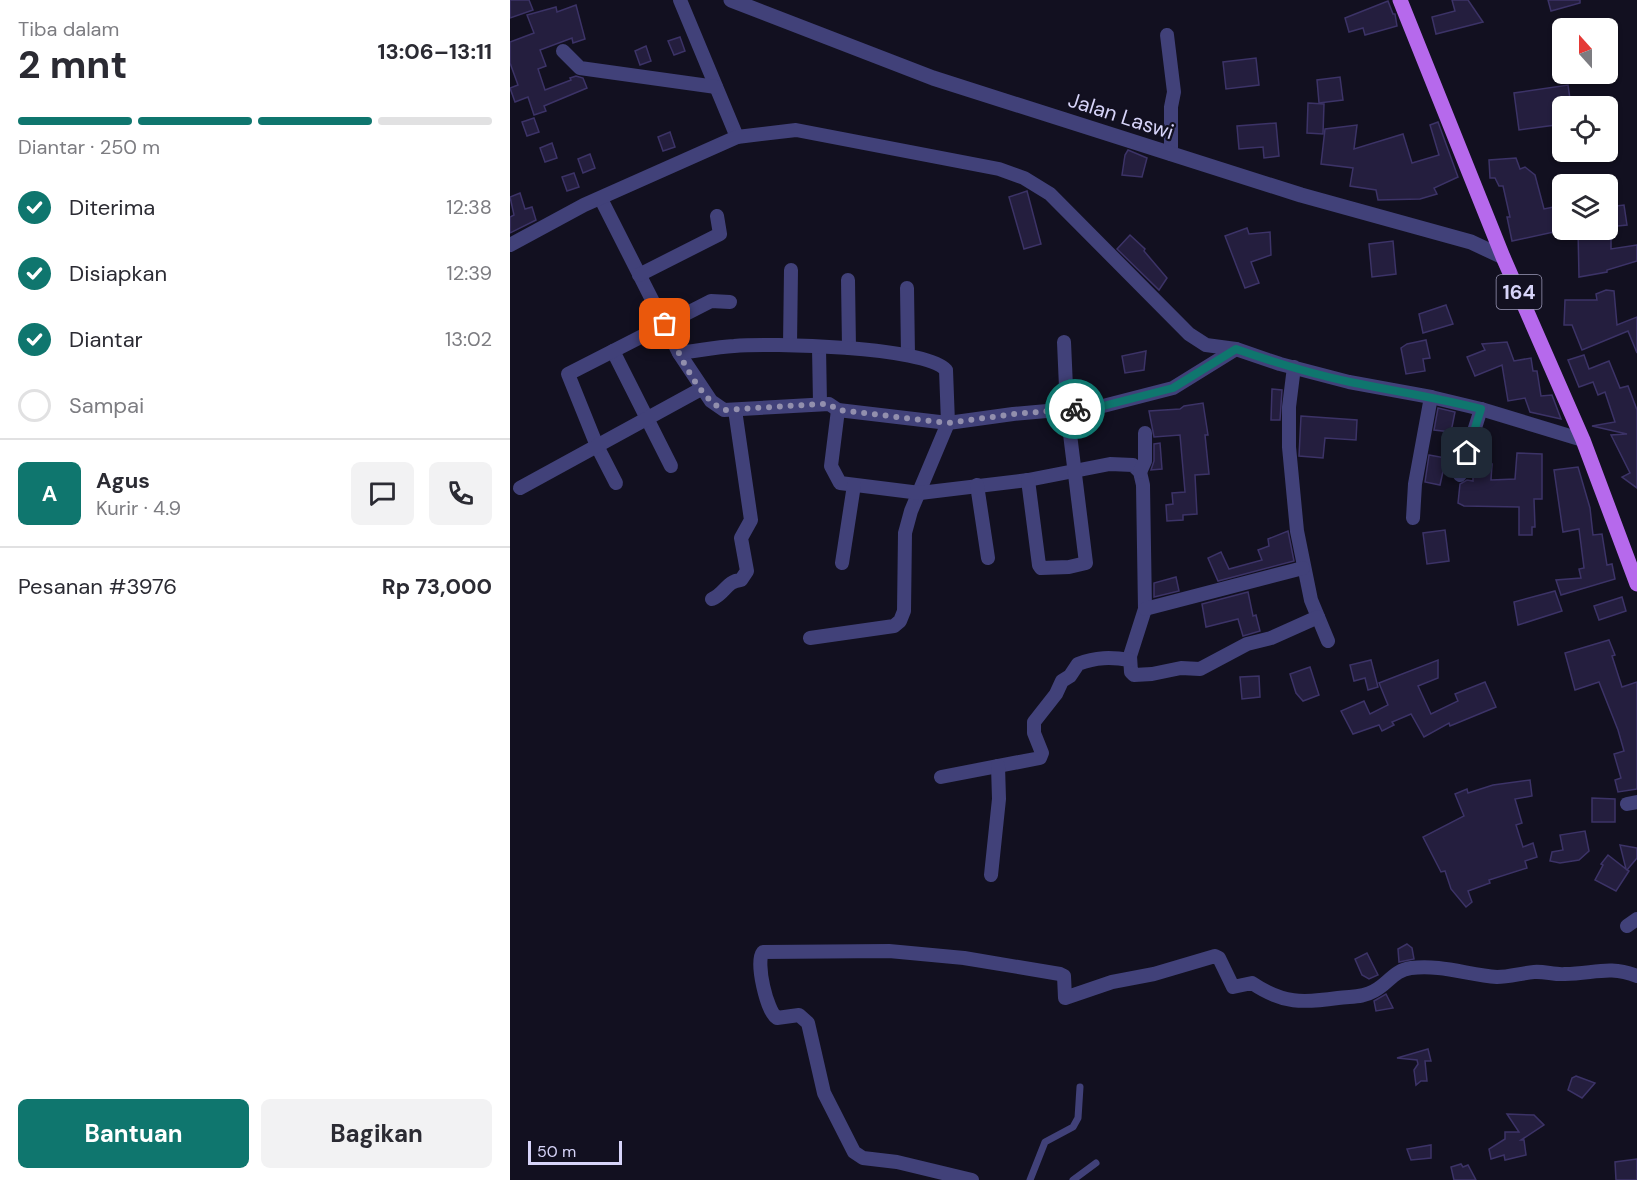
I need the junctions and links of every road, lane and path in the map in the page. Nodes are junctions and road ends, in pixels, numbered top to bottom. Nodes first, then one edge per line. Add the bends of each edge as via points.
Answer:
1 (680, 0) edge
2 (733, 0) edge
3 (1400, 0) edge
4 (1167, 35) dead end
5 (563, 51) dead end
6 (716, 87) junction
7 (737, 137) junction
8 (1171, 154) junction
9 (601, 199) junction
10 (717, 216) dead end
11 (510, 245) edge
12 (1503, 257) junction
13 (790, 270) dead end
14 (639, 275) junction
15 (848, 280) dead end
16 (907, 288) dead end
17 (730, 302) dead end
18 (665, 324) junction
19 (1064, 342) dead end
20 (790, 345) junction
21 (819, 347) junction
22 (849, 348) junction
23 (1236, 349) junction
24 (613, 351) junction
25 (679, 353) junction
26 (908, 356) junction
27 (1294, 367) junction
28 (701, 389) junction
29 (1431, 397) junction
30 (820, 404) junction
31 (1481, 409) junction
32 (735, 410) junction
33 (838, 410) junction
34 (1067, 410) junction
35 (649, 418) junction
36 (948, 423) junction
37 (1145, 434) dead end
38 (1583, 440) junction
39 (597, 446) junction
40 (671, 466) dead end
41 (1075, 471) junction
42 (1140, 472) junction
43 (1460, 475) dead end
44 (1028, 480) junction
45 (616, 483) dead end
46 (854, 485) junction
47 (977, 485) junction
48 (520, 488) dead end
49 (920, 493) junction
50 (1413, 518) dead end
51 (988, 558) dead end
52 (842, 563) dead end
53 (1304, 568) junction
54 (1637, 584) edge
55 (712, 600) dead end
56 (1145, 609) junction
57 (1318, 617) junction
58 (810, 638) dead end
59 (1328, 641) dead end
60 (1132, 655) junction
61 (998, 766) junction
62 (941, 777) dead end
63 (991, 875) dead end
64 (1637, 976) edge
65 (1080, 1087) dead end
66 (1096, 1163) dead end
67 (972, 1180) edge
68 (1030, 1180) edge
69 (1073, 1180) edge

1 - 6 street
2 - 8 street, Jalan Laswi via 933,78
3 - 12 main road, 164
4 - 8 street via 1174,92
5 - 6 street via 580,68
6 - 7 street
7 - 9 street
7 - 23 street via 796,130 999,169 1024,178 1050,194 1189,334 1206,345
8 - 12 street, Jalan Laswi via 1471,242
9 - 11 street
9 - 14 street
10 - 14 street via 720,234
12 - 38 main road, 164
13 - 20 street
14 - 18 street
15 - 22 street
16 - 26 street
17 - 18 street via 711,301
18 - 24 street
18 - 25 street
19 - 34 street
20 - 21 street
20 - 25 street
21 - 22 street
21 - 30 street
22 - 26 street
23 - 27 street
23 - 34 street via 1173,388 1103,406
24 - 35 street
24 - 39 street via 568,374
25 - 28 street
26 - 36 street via 941,364 946,370
27 - 29 street
27 - 53 street via 1288,407 1289,447
28 - 32 street via 717,407
28 - 35 street
29 - 31 street
29 - 50 street via 1415,484
30 - 32 street
30 - 33 street
31 - 38 street
31 - 43 street
32 - 55 street via 751,520 741,538 747,571 741,580 732,581
33 - 36 street
33 - 46 street via 831,466 840,483
34 - 36 street
34 - 41 street
35 - 39 street
35 - 40 street
36 - 49 street
37 - 42 street via 1145,461
38 - 54 main road, 164
39 - 45 street
39 - 48 street
41 - 42 street via 1110,464 1133,465
41 - 44 street
41 - 44 street via 1086,555 1083,564 1041,568 1039,565
42 - 56 street
44 - 47 street
46 - 49 street
46 - 52 street
47 - 49 street
47 - 51 street
49 - 58 street via 905,533 904,611 900,621 894,626
53 - 56 street
53 - 57 street
56 - 60 street
57 - 59 street
57 - 60 street via 1247,644 1200,669 1134,675
60 - 61 street via 1093,658 1078,664 1034,722 1041,757
61 - 62 street
61 - 63 street via 999,799
64 - 67 street via 1604,969 1568,975 1538,972 1499,977 1413,967 1402,969 1367,994 1299,1002 1269,994 1252,983 1233,987 1215,956 1112,982 1065,999 1064,975 974,960 889,951 763,952 758,963 771,1013 777,1018 799,1015 808,1023 824,1093 854,1152 863,1158
65 - 68 lane via 1078,1118 1073,1126 1045,1142
66 - 69 lane

